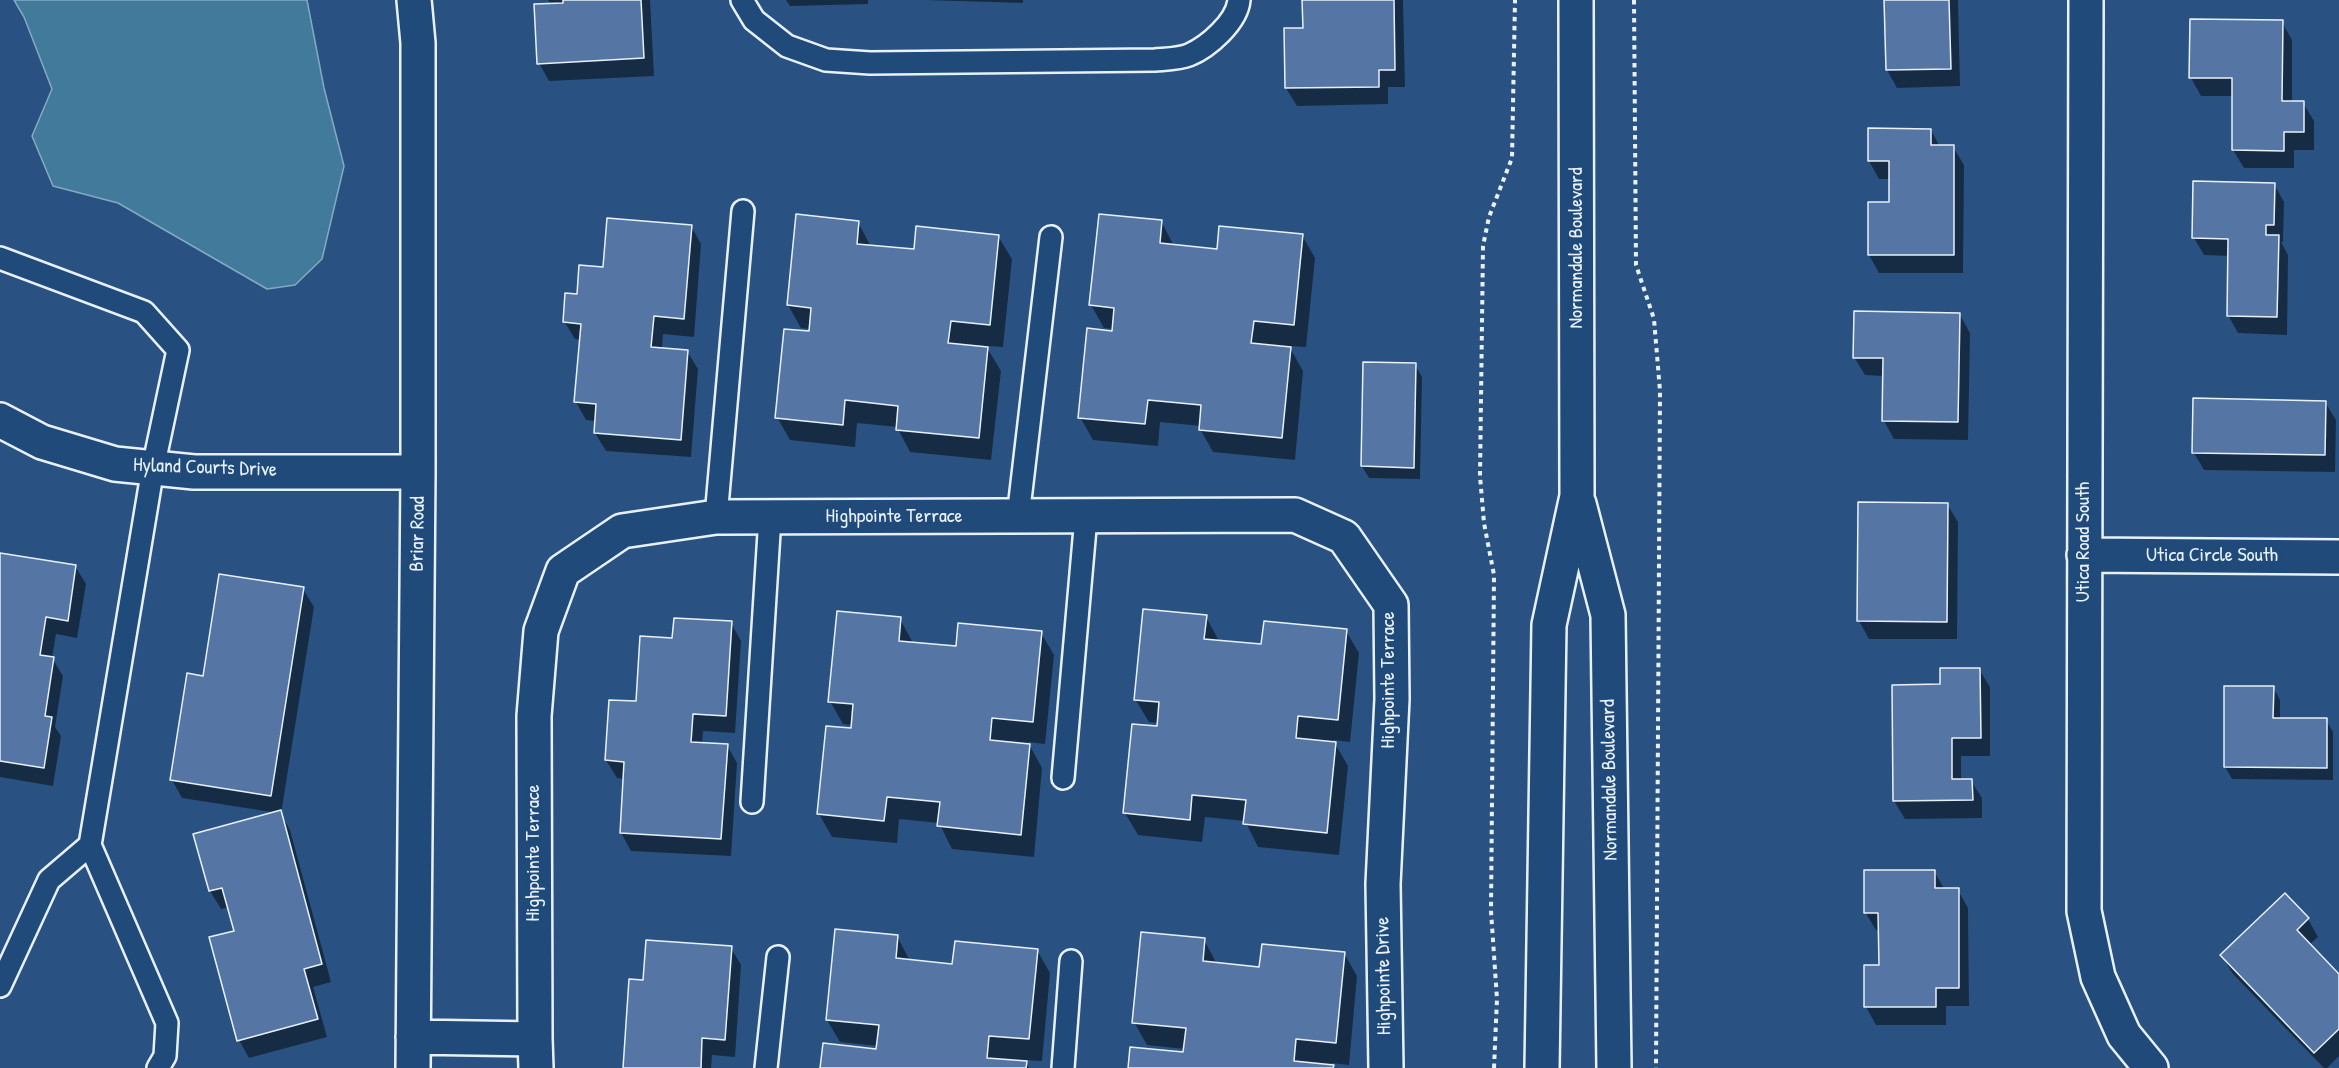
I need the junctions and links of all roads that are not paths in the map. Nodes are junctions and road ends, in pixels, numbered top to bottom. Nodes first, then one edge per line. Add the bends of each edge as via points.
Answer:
1 (414, 0) edge
2 (742, 0) edge
3 (1239, 0) edge
4 (1576, 0) edge
5 (2086, 0) edge
6 (743, 211) dead end
7 (1052, 237) dead end
8 (0, 258) edge
9 (0, 420) edge
10 (153, 468) junction
11 (418, 472) junction
12 (1577, 496) junction
13 (716, 517) junction
14 (770, 517) junction
15 (1018, 517) junction
16 (1086, 517) junction
17 (2084, 555) junction
18 (2339, 556) edge
19 (1063, 778) dead end
20 (752, 802) dead end
21 (90, 845) junction
22 (1383, 884) joint
23 (778, 957) dead end
24 (1071, 961) dead end
25 (0, 986) edge
26 (413, 1053) edge
27 (535, 1054) edge
28 (158, 1068) edge
29 (766, 1068) edge
30 (1063, 1068) edge
31 (1386, 1068) edge
32 (1542, 1068) edge
33 (1614, 1068) edge
34 (2151, 1068) edge

1 - 11 street, Briar Road via 418,43
2 - 3 lane via 754,20 787,46 826,60 870,63 1155,60 1188,56 1220,35 1239,7
4 - 12 street, Normandale Boulevard
5 - 17 street, Utica Road South
6 - 13 lane
7 - 15 lane
8 - 10 lane via 144,312 178,350
9 - 10 street, Hyland Courts Drive via 42,442 115,464
10 - 11 street, Hyland Courts Drive via 194,472
10 - 21 lane
11 - 26 street, Briar Road
12 - 32 street, Normandale Boulevard via 1549,625
12 - 33 street, Normandale Boulevard via 1608,615
13 - 14 street, Highpointe Terrace
13 - 27 street, Highpointe Terrace via 622,531 563,571 541,631 534,716
14 - 15 street, Highpointe Terrace
14 - 20 lane
15 - 16 street, Highpointe Terrace
16 - 19 lane
16 - 22 street, Highpointe Terrace via 1295,515 1344,537 1391,605 1392,699
17 - 18 street, Utica Circle South
17 - 34 street, Utica Road South via 2084,911 2098,977 2124,1035
21 - 25 lane via 49,879
21 - 28 lane via 167,1023 165,1056
22 - 31 street, Highpointe Drive
23 - 29 lane
24 - 30 lane
26 - 27 street

